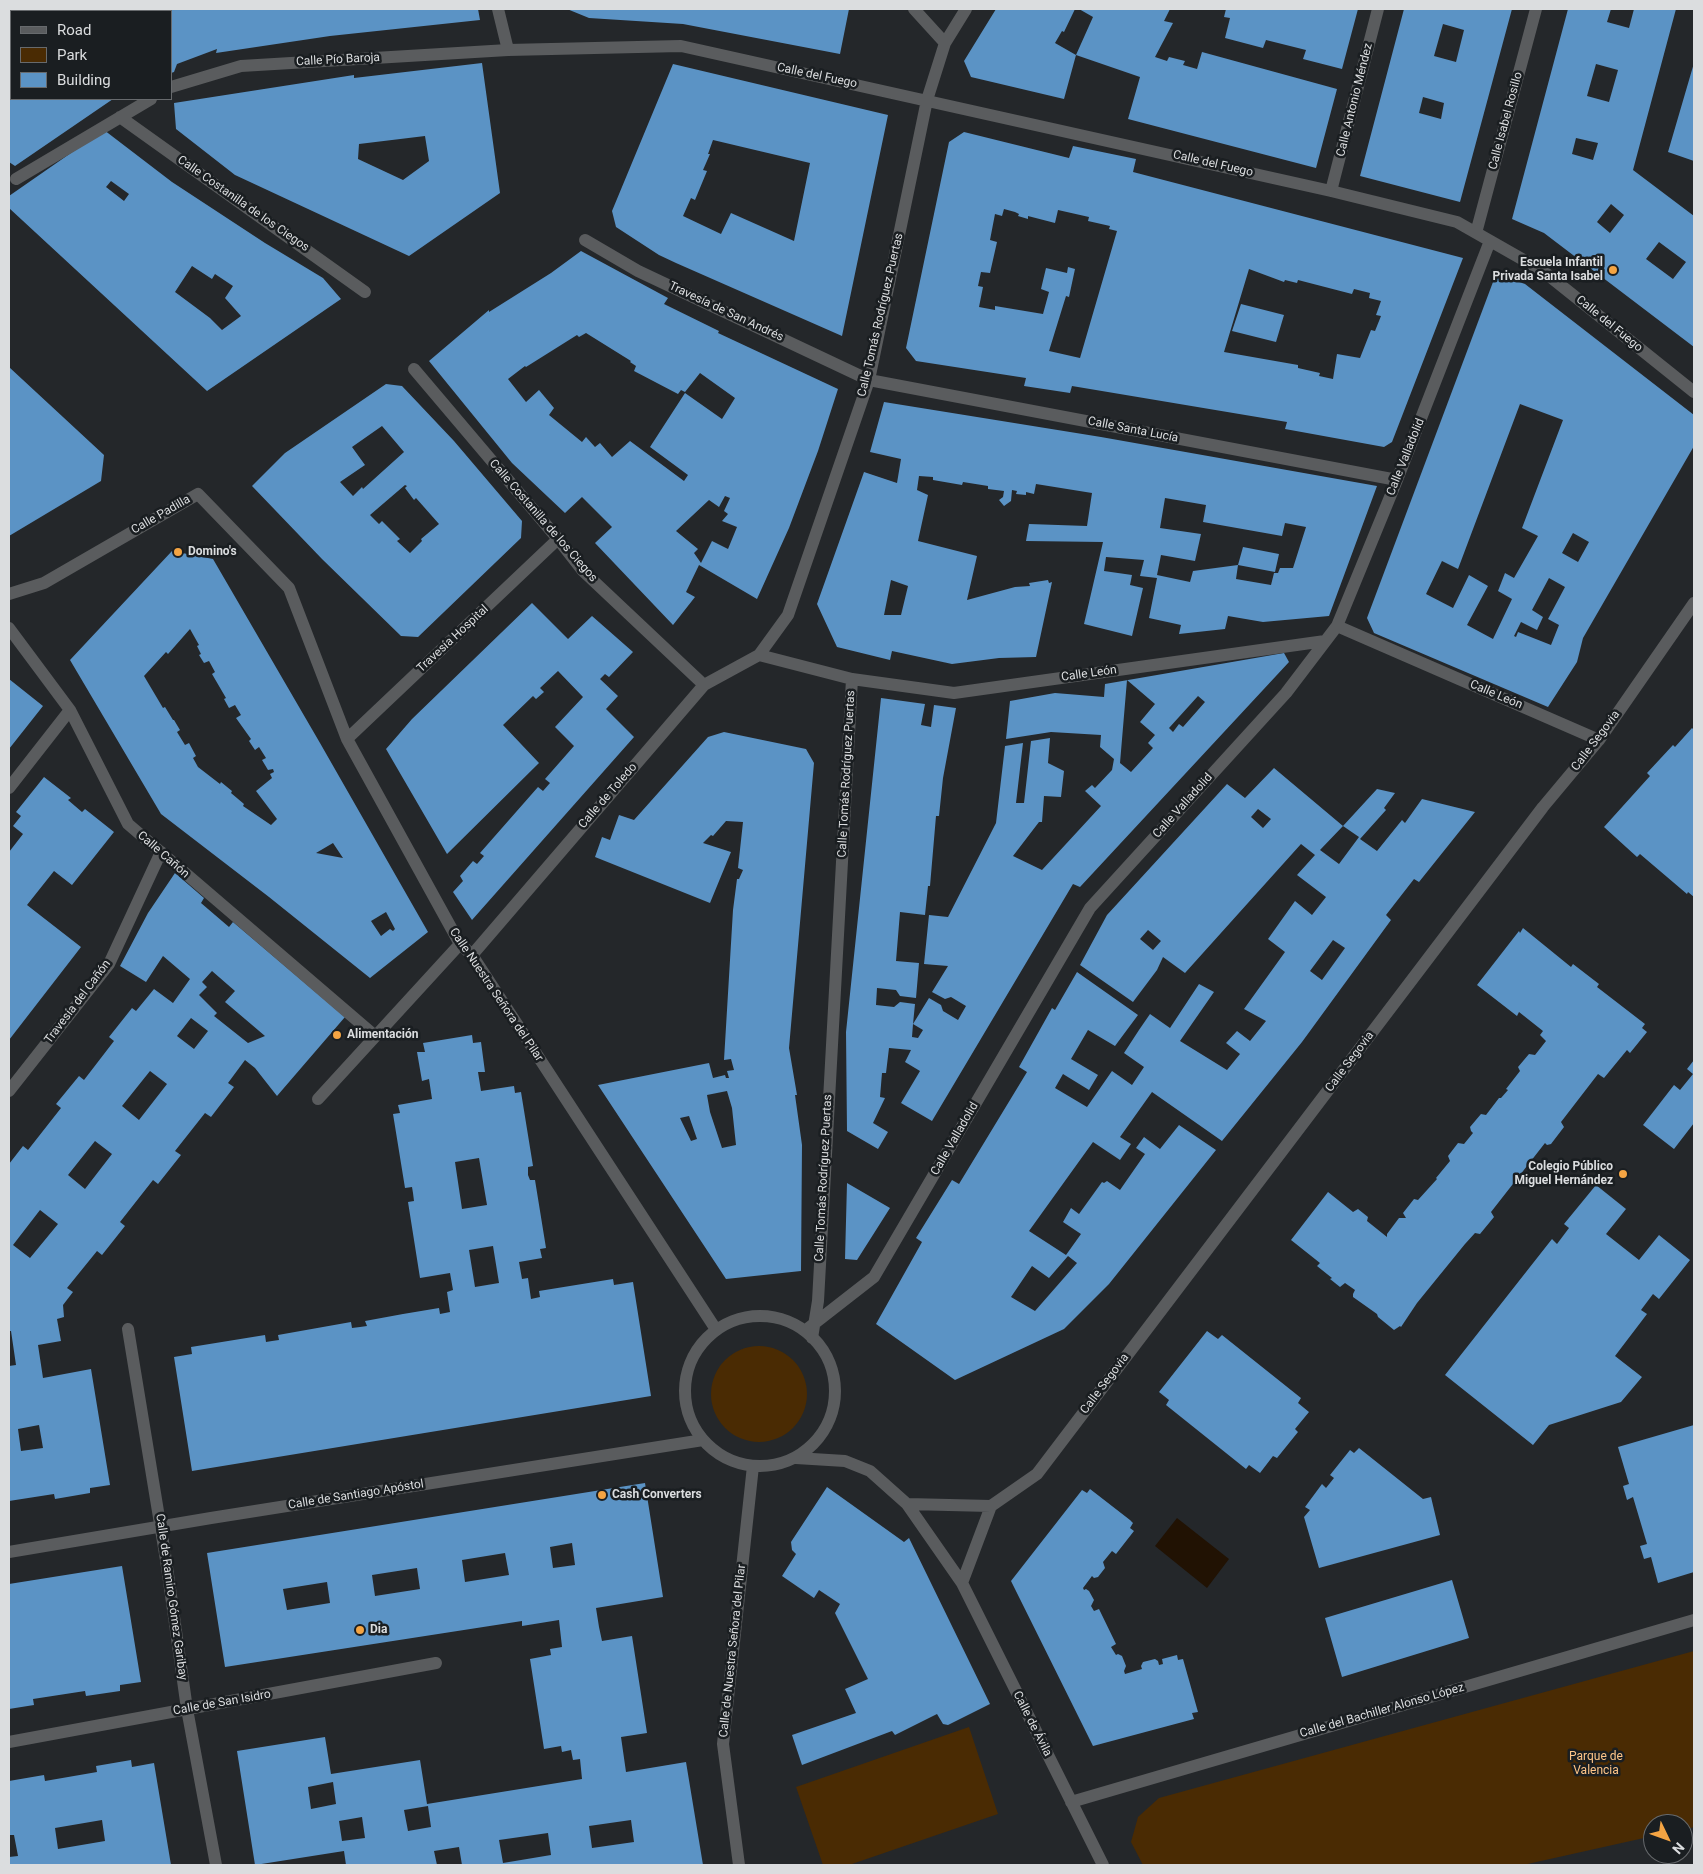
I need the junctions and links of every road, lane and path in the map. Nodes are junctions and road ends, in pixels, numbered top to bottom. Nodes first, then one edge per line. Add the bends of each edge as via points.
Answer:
1 (498, 9) edge
2 (914, 9) edge
3 (966, 9) edge
4 (1378, 9) edge
5 (1536, 9) edge
6 (945, 43) junction
7 (508, 50) junction
8 (172, 87) edge
9 (149, 100) edge
10 (928, 100) junction
11 (120, 117) junction
12 (16, 179) dead end
13 (1331, 191) junction
14 (1476, 233) junction
15 (585, 240) dead end
16 (1490, 242) junction
17 (365, 292) dead end
18 (414, 369) dead end
19 (869, 380) junction
20 (1694, 392) edge
21 (1397, 480) junction
22 (558, 539) junction
23 (289, 588) joint
24 (9, 594) edge
25 (1694, 603) edge
26 (1337, 626) junction
27 (9, 628) edge
28 (1325, 641) junction
29 (759, 655) junction
30 (852, 679) junction
31 (704, 685) junction
32 (70, 710) junction
33 (347, 739) junction
34 (1599, 740) junction
35 (9, 788) edge
36 (160, 852) junction
37 (460, 944) junction
38 (472, 955) junction
39 (374, 1036) junction
40 (9, 1091) edge
41 (318, 1099) dead end
42 (715, 1328) junction
43 (128, 1329) dead end
44 (811, 1330) junction
45 (703, 1440) junction
46 (796, 1458) junction
47 (753, 1466) junction
48 (907, 1504) junction
49 (991, 1506) junction
50 (160, 1526) junction
51 (9, 1552) edge
52 (962, 1583) junction
53 (1694, 1620) edge
54 (436, 1663) dead end
55 (187, 1709) junction
56 (9, 1742) edge
57 (1071, 1802) junction
58 (216, 1865) edge
59 (739, 1865) edge
60 (1103, 1865) edge

1 - 7 street
2 - 6 street
3 - 6 street, Calle Tomás Rodríguez Puertas
4 - 13 street, Calle Antonio Méndez
5 - 14 street, Calle Isabel Rosillo
6 - 10 street, Calle Tomás Rodríguez Puertas
7 - 8 street, Calle Pío Baroja via 240,66
7 - 10 street, Calle del Fuego via 681,46
9 - 11 street
10 - 13 street, Calle del Fuego
10 - 19 street, Calle Tomás Rodríguez Puertas
11 - 12 street
11 - 17 street, Calle Costanilla de los Ciegos
13 - 14 street, Calle del Fuego via 1457,222
14 - 16 street, Calle del Fuego
15 - 19 street, Travesía de San Andrés via 638,270
16 - 20 street, Calle del Fuego via 1543,270
16 - 21 street, Calle Valladolid
18 - 22 street, Calle Costanilla de los Ciegos
19 - 21 street, Calle Santa Lucía
19 - 29 street, Calle Tomás Rodríguez Puertas via 788,615
21 - 26 street, Calle Valladolid
22 - 31 street, Calle Costanilla de los Ciegos via 583,571
22 - 33 street, Travesía Hospital
23 - 24 street, Calle Padilla via 198,494 44,582
23 - 33 street, Calle Nuestra Señora del Pilar
25 - 34 street, Calle Segovia
26 - 28 street, Calle Valladolid
26 - 34 street, Calle León
27 - 32 street, Calle Cañón
28 - 30 street, Calle León via 954,693
28 - 44 street, Calle Valladolid via 1286,693 1090,908 874,1277
29 - 30 street, Calle Tomás Rodríguez Puertas
29 - 31 street, Calle de Toledo
30 - 44 street, Calle Tomás Rodríguez Puertas via 818,1300
31 - 38 street, Calle de Toledo
32 - 35 street
32 - 36 street, Calle Cañón via 128,824
33 - 37 street, Calle Nuestra Señora del Pilar
34 - 49 street, Calle Segovia via 1537,815 1037,1474
36 - 39 street, Calle Cañón
36 - 40 street, Travesía del Cañón via 109,964
37 - 38 street, Calle Nuestra Señora del Pilar
37 - 39 street
38 - 42 street, Calle Nuestra Señora del Pilar
39 - 41 street
42 - 44 street via 750,1316 771,1317
42 - 45 street via 696,1352 687,1374 686,1397 691,1420
43 - 50 street, Calle de Ramiro Gómez Garibay
44 - 46 street via 835,1375 836,1400 828,1424 814,1444
45 - 47 street via 734,1462
45 - 50 street, Calle de Santiago Apóstol
46 - 47 street via 775,1465
46 - 48 street, Calle de Ávila via 845,1461 870,1471
47 - 59 street, Calle de Nuestra Señora del Pilar via 723,1744
48 - 49 street
48 - 52 street, Calle de Ávila
49 - 52 street
50 - 51 street, Calle de Santiago Apóstol
50 - 55 street, Calle de Ramiro Gómez Garibay
52 - 57 street, Calle de Ávila
53 - 57 street, Calle del Bachiller Alonso López
54 - 55 street, Calle de San Isidro
55 - 56 street, Calle de San Isidro
55 - 58 street, Calle de Ramiro Gómez Garibay
57 - 60 street, Calle de Ávila

